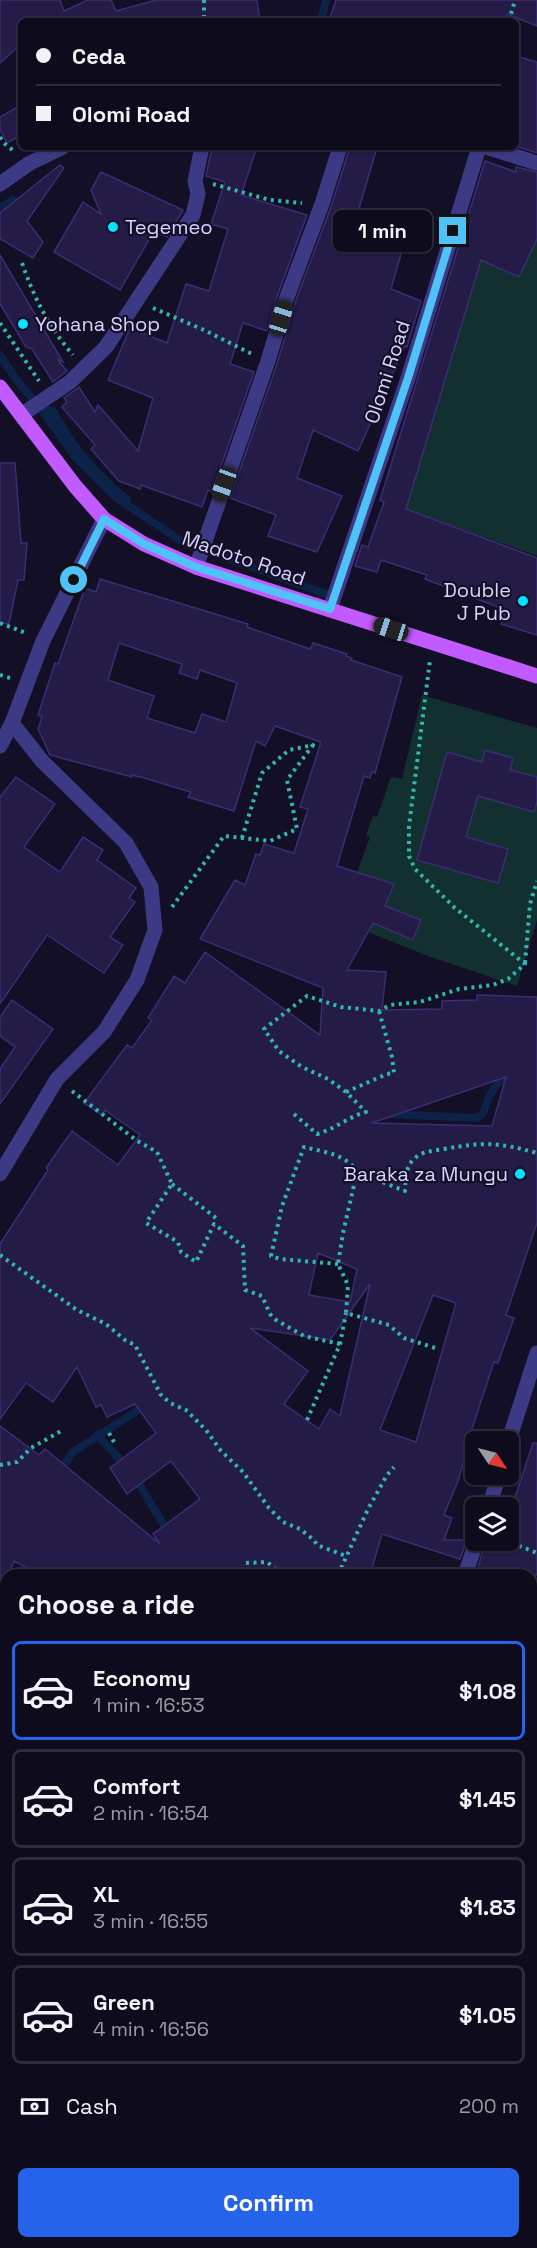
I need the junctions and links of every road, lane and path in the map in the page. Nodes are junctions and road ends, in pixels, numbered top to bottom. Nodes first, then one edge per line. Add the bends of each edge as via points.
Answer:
1 (204, 0) edge
2 (514, 0) edge
3 (204, 18) edge
4 (510, 18) edge
5 (57, 150) edge
6 (201, 150) edge
7 (339, 150) edge
8 (478, 150) edge
9 (496, 150) edge
10 (537, 163) edge
11 (195, 181) junction
12 (0, 184) edge
13 (322, 204) junction
14 (22, 263) dead end
15 (135, 302) junction
16 (0, 323) edge
17 (268, 361) junction
18 (85, 369) junction
19 (0, 387) edge
20 (50, 397) junction
21 (21, 416) junction
22 (104, 519) junction
23 (196, 567) junction
24 (330, 609) junction
25 (0, 623) edge
26 (43, 641) junction
27 (432, 642) junction
28 (537, 676) edge
29 (12, 723) junction
30 (0, 746) edge
31 (242, 838) junction
32 (537, 881) edge
33 (155, 930) junction
34 (525, 964) junction
35 (379, 1011) junction
36 (57, 1080) junction
37 (346, 1092) junction
38 (294, 1114) dead end
39 (537, 1153) edge
40 (357, 1172) junction
41 (0, 1174) edge
42 (172, 1184) junction
43 (216, 1218) dead end
44 (0, 1255) edge
45 (338, 1264) junction
46 (346, 1312) junction
47 (340, 1344) junction
48 (435, 1348) dead end
49 (537, 1353) edge
50 (307, 1420) dead end
51 (63, 1431) dead end
52 (512, 1431) edge
53 (109, 1433) dead end
54 (113, 1441) dead end
55 (0, 1465) edge
56 (394, 1467) dead end
57 (519, 1545) edge
58 (473, 1551) edge
59 (537, 1553) edge
60 (346, 1556) junction
61 (246, 1563) dead end
62 (276, 1569) edge
63 (341, 1569) edge
64 (467, 1569) edge

1 - 3 path
2 - 4 path
5 - 12 street
6 - 11 street
7 - 13 street
8 - 24 street, Olomi Road via 408,378
9 - 10 street
11 - 13 path via 270,200
11 - 15 street via 198,194 193,215
13 - 17 street
14 - 18 path via 45,319
15 - 17 path
15 - 18 street via 106,347
16 - 20 path
17 - 23 street
18 - 20 street
19 - 21 main road, Madoto Road
20 - 21 street
21 - 22 main road, Madoto Road
22 - 23 main road, Madoto Road via 144,544
22 - 26 street
23 - 24 main road, Madoto Road
24 - 27 main road, Madoto Road
25 - 26 path
26 - 29 street
27 - 28 main road, Madoto Road
27 - 34 path via 409,826 409,856 415,868 456,908
29 - 30 street
29 - 33 street via 42,761 126,843 151,887
31 - 31 path via 270,841 297,829 287,780 313,745 289,750 262,773
31 - 33 path via 224,836
32 - 34 path via 530,904
33 - 36 street via 137,980 104,1032
34 - 35 path via 508,979 493,985 390,1005
35 - 37 path via 394,1073
35 - 37 path via 341,1007 307,996 264,1029 279,1050 302,1068
36 - 41 street
36 - 42 path via 157,1152
37 - 38 path via 366,1112 333,1129 317,1134
39 - 40 path via 509,1145 478,1143 424,1152 408,1168 405,1191
40 - 45 path
40 - 45 path via 351,1162 304,1147 282,1206 271,1256
42 - 43 path
42 - 47 path via 146,1223 178,1242 181,1252 196,1262 214,1224 243,1246 245,1290 262,1296 270,1314 304,1336
44 - 60 path via 135,1345 161,1395 186,1410 206,1430 283,1522 300,1528 317,1545
45 - 46 path via 348,1285
46 - 47 path
46 - 48 path via 389,1325 404,1338
47 - 50 path
49 - 52 street
51 - 55 path via 31,1448 17,1462
53 - 54 path
56 - 60 path
57 - 59 path
58 - 64 street
60 - 63 path
61 - 62 path via 267,1562

